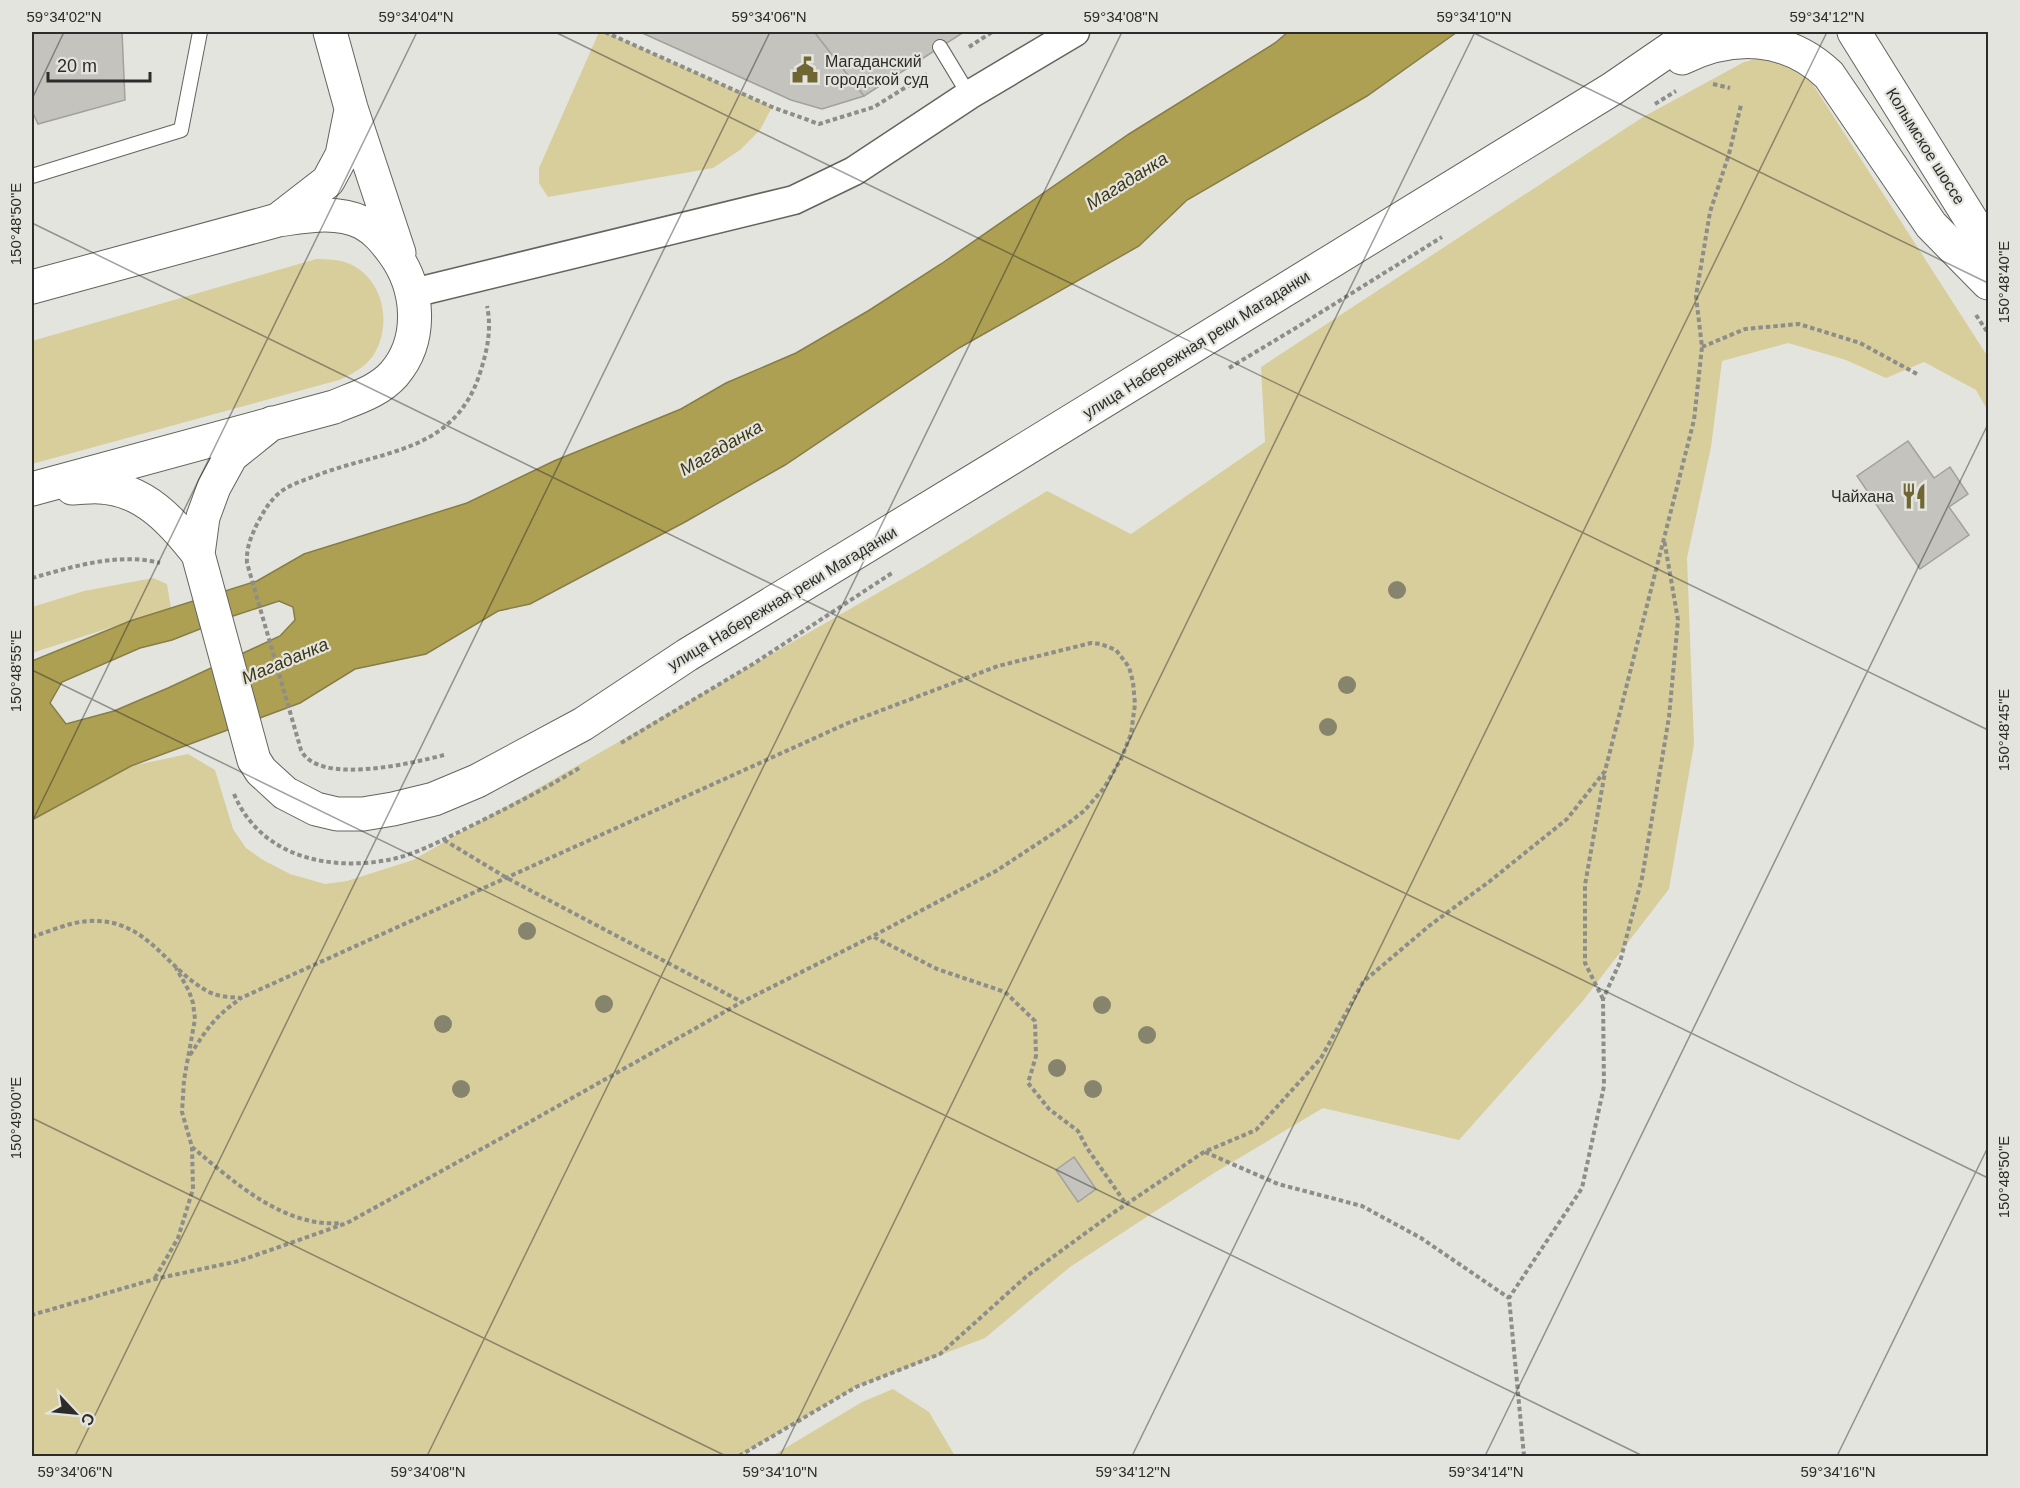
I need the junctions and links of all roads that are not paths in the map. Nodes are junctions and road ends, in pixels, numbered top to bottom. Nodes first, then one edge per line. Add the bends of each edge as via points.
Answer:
1 (200, 32) edge
2 (330, 32) edge
3 (1075, 32) edge
4 (1662, 32) edge
5 (1705, 32) edge
6 (1852, 36) edge
7 (940, 47) dead end
8 (1612, 89) junction
9 (969, 95) junction
10 (351, 108) junction
11 (32, 176) edge
12 (278, 220) junction
13 (1989, 247) edge
14 (408, 279) junction
15 (1989, 283) edge
16 (32, 287) edge
17 (272, 423) junction
18 (32, 490) edge
19 (198, 554) junction

1 - 11 lane via 182,130
2 - 10 street, улица Набережная реки Магаданки
3 - 9 street
4 - 8 street
5 - 8 street via 1682,41
6 - 13 street, Колымское шоссе
7 - 9 lane
8 - 15 street via 1722,44 1766,43 1804,55 1829,75 1931,225
8 - 19 street, улица Набережная реки Магаданки via 687,655 583,724 477,781 434,799 363,814 337,814 316,809 285,793 261,771 254,760
9 - 14 street via 854,171 794,200 481,277
10 - 12 street via 342,155 328,181
10 - 14 street, улица Набережная реки Магаданки
12 - 14 street via 315,214 342,216 363,224 381,236
12 - 16 street
14 - 17 street, улица Набережная реки Магаданки via 416,320 410,347 394,374 377,389 334,407
17 - 18 street, улица Набережная реки Магаданки
17 - 19 street, улица Набережная реки Магаданки via 231,456 203,517
18 - 19 street via 101,486 126,493 165,515

